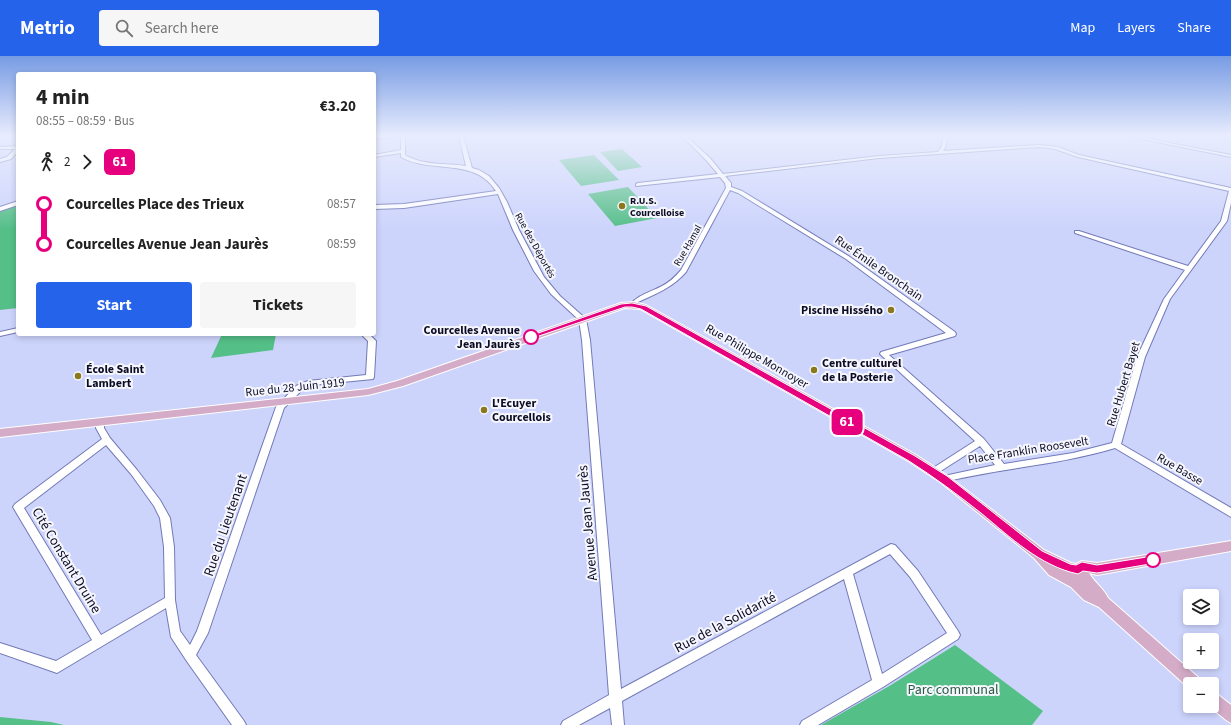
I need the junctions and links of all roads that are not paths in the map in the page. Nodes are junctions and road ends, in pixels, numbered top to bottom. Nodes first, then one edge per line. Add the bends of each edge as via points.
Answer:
1 (463, 167) edge
2 (714, 167) edge
3 (789, 167) edge
4 (1122, 167) edge
5 (469, 168) joint
6 (721, 175) junction
7 (638, 185) dead end
8 (729, 188) junction
9 (500, 194) junction
10 (1231, 195) edge
11 (473, 202) dead end
12 (16, 204) edge
13 (376, 207) edge
14 (0, 209) edge
15 (1077, 232) dead end
16 (1190, 269) junction
17 (632, 305) junction
18 (582, 319) junction
19 (16, 330) edge
20 (0, 334) edge
21 (367, 336) edge
22 (284, 401) junction
23 (100, 422) junction
24 (0, 433) edge
25 (107, 440) junction
26 (981, 440) junction
27 (1116, 445) junction
28 (1002, 467) junction
29 (934, 472) junction
30 (944, 479) junction
31 (1231, 513) edge
32 (1231, 546) edge
33 (847, 573) junction
34 (1077, 576) junction
35 (170, 600) junction
36 (100, 641) junction
37 (0, 648) edge
38 (190, 656) junction
39 (1187, 677) edge
40 (879, 683) junction
41 (617, 697) junction
42 (1219, 705) edge
43 (1231, 715) edge
44 (240, 725) edge
45 (567, 725) edge
46 (618, 725) edge
47 (806, 725) edge

1 - 5 street, Rue des Déportés
2 - 6 street
3 - 6 street
4 - 10 street
5 - 9 street, Rue des Déportés via 487,177
6 - 7 street
6 - 8 street
8 - 17 street, Rue Hamal via 684,271 676,280
8 - 26 street, Rue Émile Bronchain via 740,192 848,258 952,334 884,354
9 - 11 street
9 - 13 street
9 - 18 street, Rue des Déportés via 545,283
10 - 16 street, Rue Hubert Bayet via 1224,222
12 - 14 street
15 - 16 street
16 - 27 street, Rue Hubert Bayet via 1167,299 1141,357
17 - 18 main road, Rue Philippe Monnoyer via 624,305
17 - 29 main road, Rue Philippe Monnoyer via 643,307 693,334
18 - 22 main road, Rue du 28 Juin 1919 via 400,384 368,392
18 - 41 street, Avenue Jean Jaurès
19 - 20 street
21 - 22 street via 372,341 370,377 311,383 299,388
22 - 23 main road, Rue du 28 Juin 1919
22 - 38 street, Rue du Lieutenant via 202,634
23 - 24 main road, Rue du 28 Juin 1919
23 - 25 street via 100,428
25 - 35 street via 158,503 165,518 169,547
25 - 36 street, Cité Constant Druine via 18,507
26 - 28 street
26 - 29 street, Place Franklin Roosevelt
27 - 28 street, Place Franklin Roosevelt via 1060,459
27 - 31 street, Rue Basse
28 - 30 street, Place Franklin Roosevelt
29 - 30 main road, Rue Philippe Monnoyer
30 - 34 main road, Rue Philippe Monnoyer via 1039,554 1054,571
32 - 34 main road via 1097,569
33 - 40 street
33 - 40 street, Rue de la Solidarité via 891,548 914,574 954,635
33 - 41 street, Rue de la Solidarité
34 - 39 main road, Rue Philippe Monnoyer via 1089,596 1104,603
35 - 36 street
35 - 38 street via 176,634
36 - 37 street via 56,667
38 - 44 street
40 - 47 street, Rue de la Solidarité
41 - 45 street, Rue de la Solidarité
41 - 46 street, Avenue Jean Jaurès
42 - 43 main road

